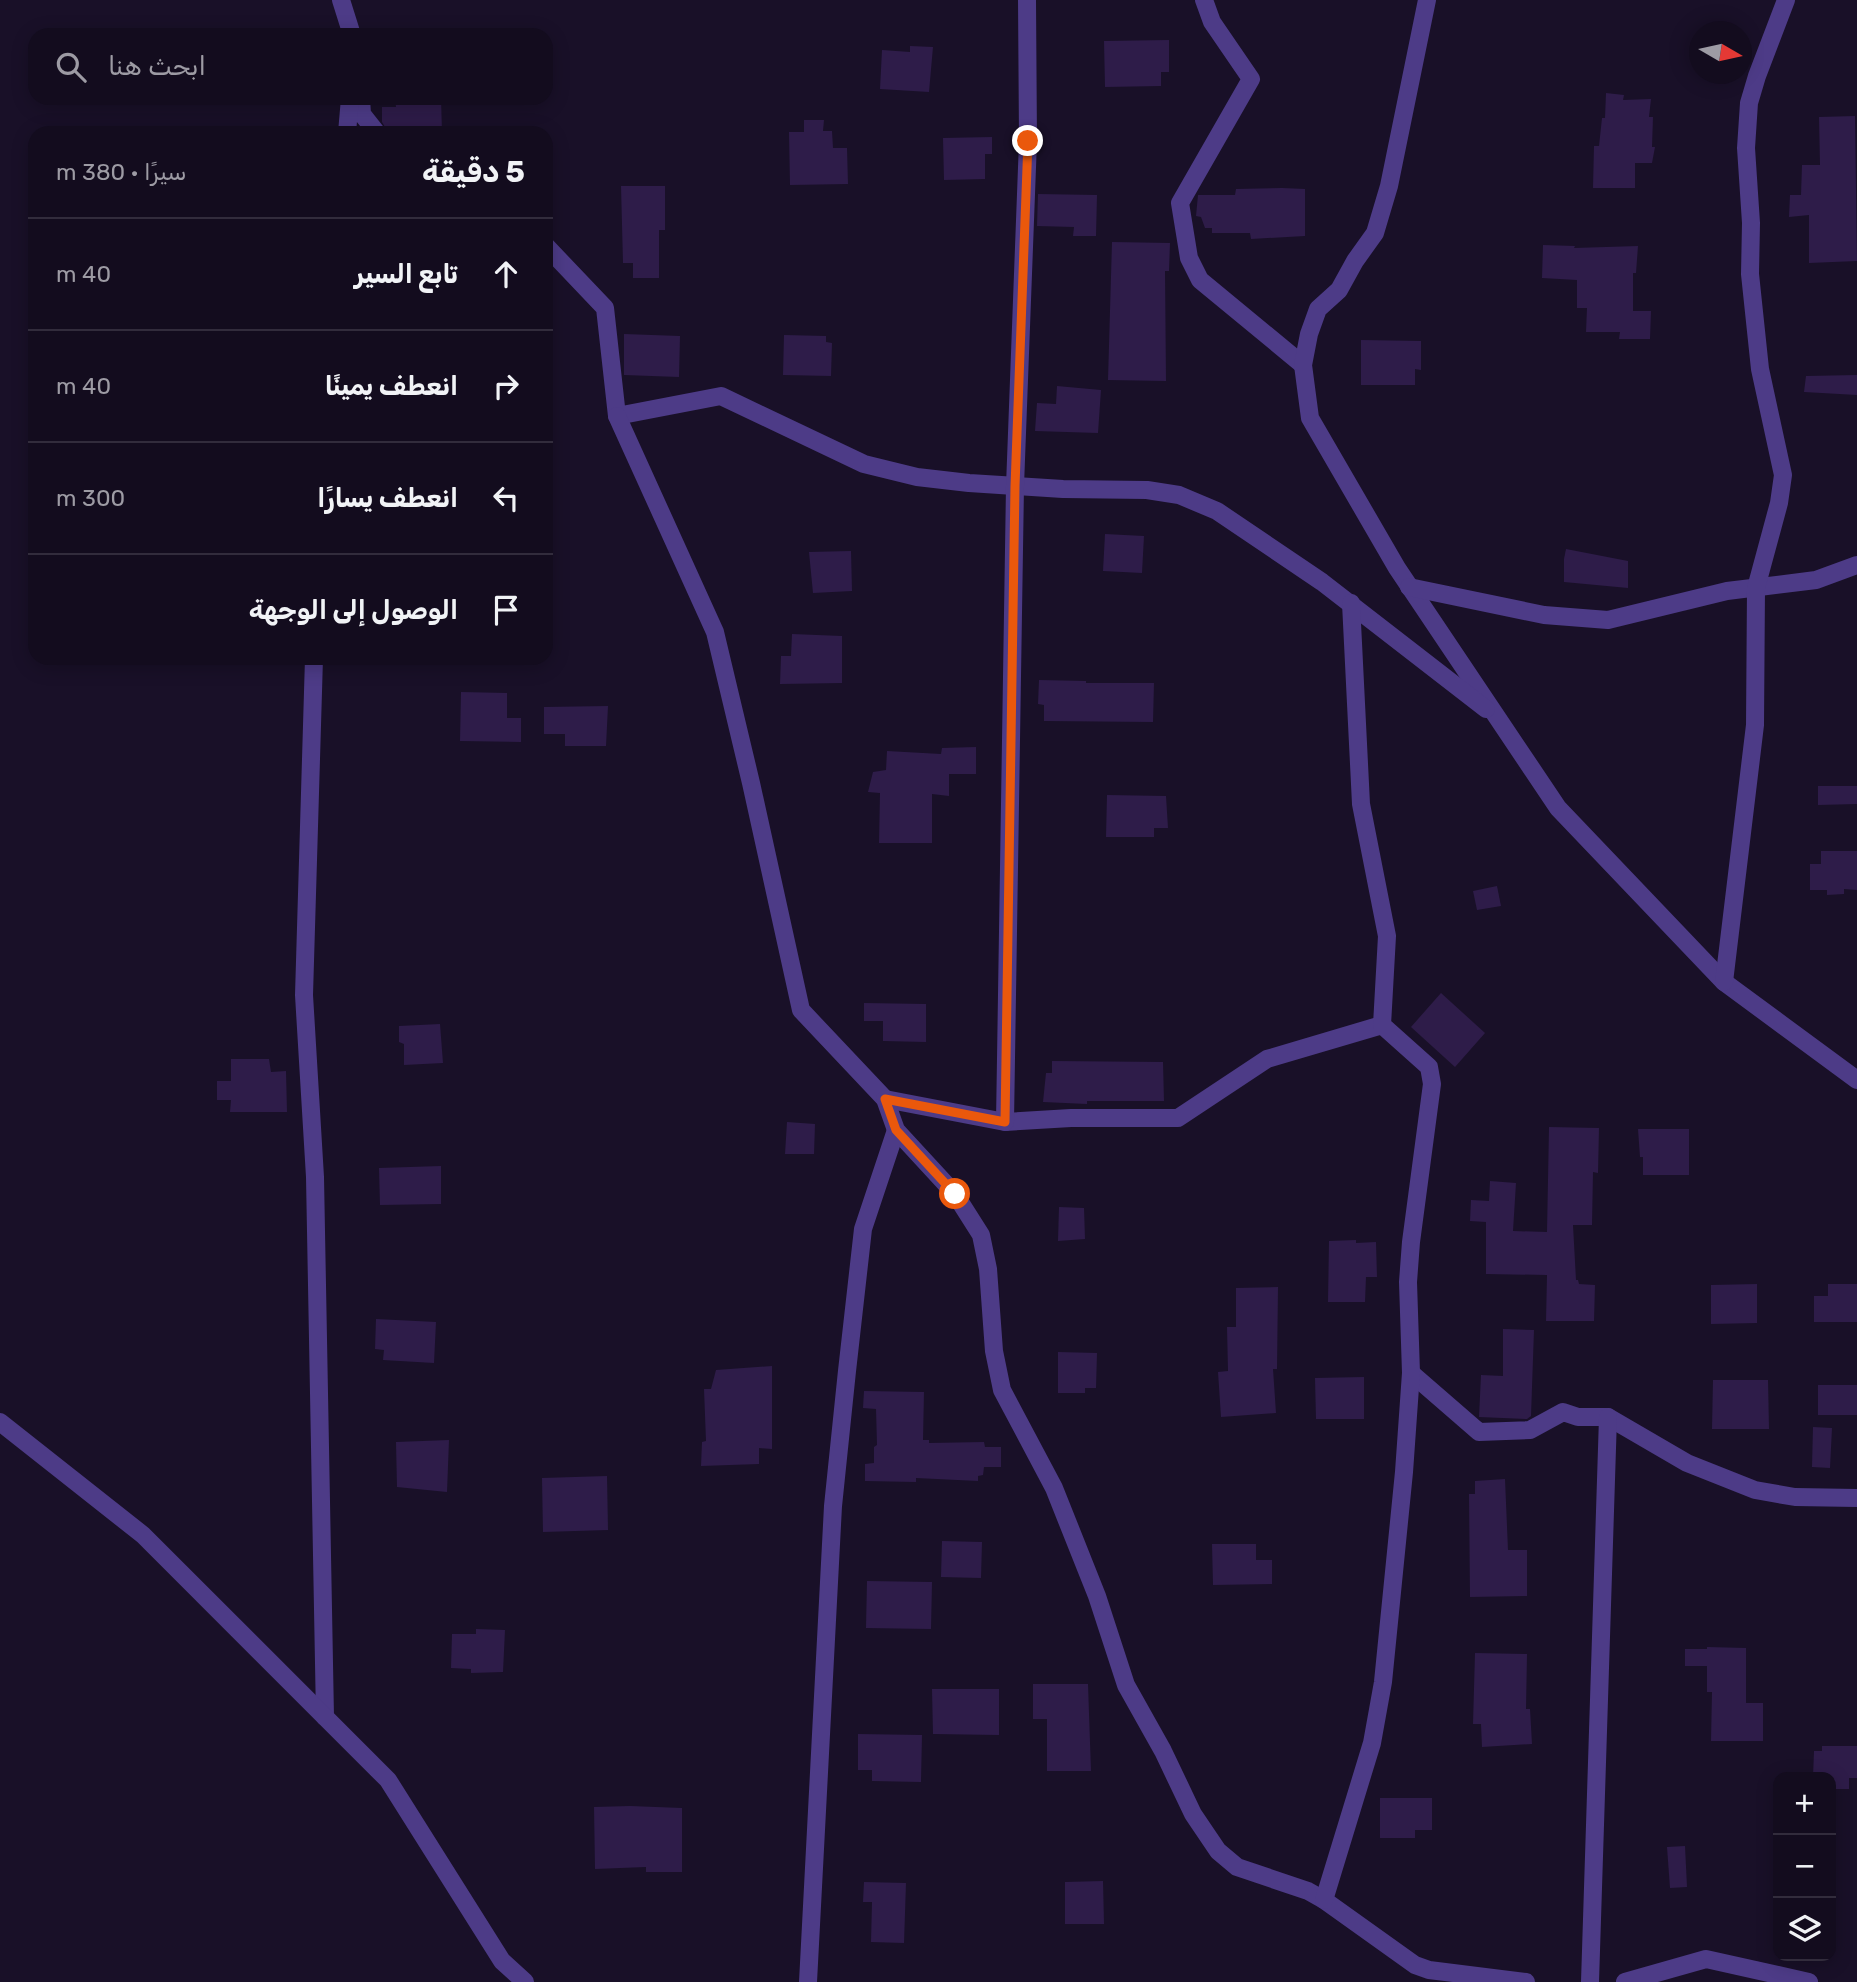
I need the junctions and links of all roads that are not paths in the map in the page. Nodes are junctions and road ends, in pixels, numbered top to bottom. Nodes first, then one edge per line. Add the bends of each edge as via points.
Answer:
1 (1027, 0) edge
2 (1204, 0) edge
3 (1427, 0) edge
4 (1786, 0) edge
5 (343, 2) edge
6 (350, 28) edge
7 (349, 105) edge
8 (361, 105) edge
9 (348, 126) edge
10 (371, 126) edge
11 (553, 253) edge
12 (1303, 365) junction
13 (617, 416) junction
14 (1015, 486) junction
15 (1857, 565) edge
16 (1409, 587) junction
17 (1756, 588) junction
18 (1351, 603) junction
19 (314, 665) edge
20 (1499, 720) junction
21 (1724, 982) junction
22 (1382, 1025) junction
23 (1857, 1080) edge
24 (885, 1099) junction
25 (1005, 1122) junction
26 (896, 1130) junction
27 (1411, 1373) junction
28 (1608, 1417) junction
29 (0, 1422) edge
30 (1857, 1498) edge
31 (325, 1717) junction
32 (1324, 1900) junction
33 (525, 1982) edge
34 (808, 1982) edge
35 (1526, 1982) edge
36 (1590, 1982) edge
37 (1625, 1982) edge
38 (1809, 1982) edge

1 - 14 street via 1028,141
2 - 12 street via 1212,22 1251,79 1180,203 1189,258 1200,280
3 - 12 street via 1375,233 1339,290 1318,309
4 - 17 street via 1756,76 1746,148 1755,329 1783,474
5 - 6 street
7 - 9 street
8 - 10 street
11 - 13 street via 605,308
12 - 16 street via 1310,418
13 - 14 street via 721,396 864,464 917,477
13 - 24 street via 715,632 801,1010
14 - 18 street via 1119,488 1179,495 1217,511
14 - 25 street
15 - 17 street via 1816,580
16 - 17 street via 1544,615 1608,620
16 - 20 street
17 - 21 street via 1755,725
18 - 20 street
18 - 22 street via 1361,804 1387,936
19 - 31 street via 304,995 315,1177
20 - 21 street via 1558,808
21 - 23 street
22 - 25 street via 1268,1059 1178,1118
22 - 27 street via 1429,1067 1432,1084 1408,1282
24 - 25 street
24 - 26 street
26 - 32 street via 955,1194 981,1235 1002,1391 1054,1488 1126,1685 1193,1814 1218,1852 1237,1867
26 - 34 street via 863,1229 833,1506
27 - 28 street via 1479,1433 1530,1430 1563,1412
27 - 32 street via 1383,1682 1372,1743
28 - 30 street via 1687,1463 1755,1490 1795,1497
28 - 36 street
29 - 31 street via 143,1535
31 - 33 street via 388,1780 502,1961
32 - 35 street via 1415,1965
37 - 38 street via 1706,1959

